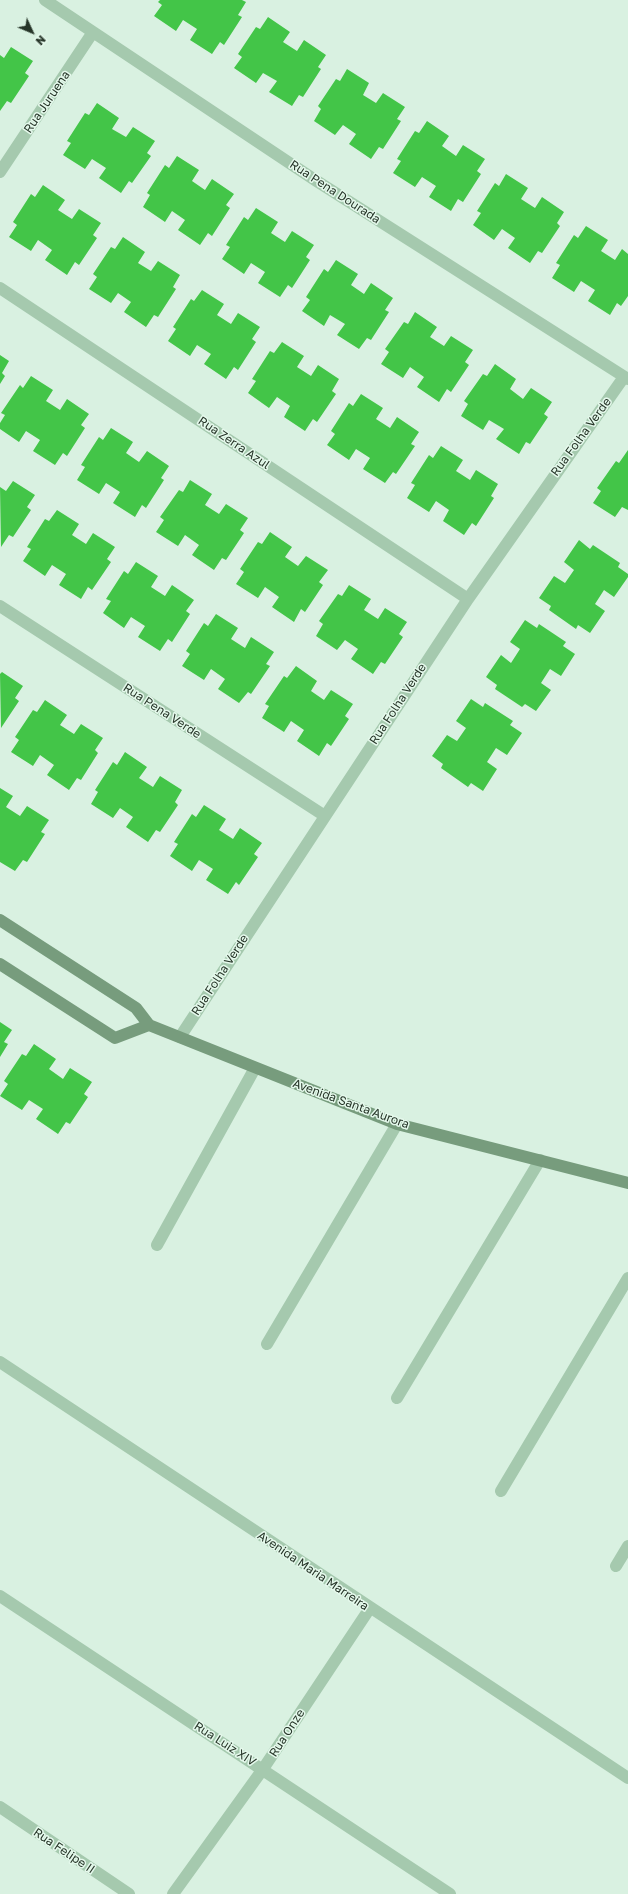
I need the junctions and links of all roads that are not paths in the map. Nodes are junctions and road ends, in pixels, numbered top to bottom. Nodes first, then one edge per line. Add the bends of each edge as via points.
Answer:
1 (45, 0) edge
2 (93, 32) junction
3 (0, 172) edge
4 (0, 288) edge
5 (626, 378) edge
6 (468, 599) junction
7 (0, 606) edge
8 (324, 816) junction
9 (0, 920) edge
10 (0, 964) edge
11 (149, 1025) junction
12 (180, 1037) junction
13 (255, 1068) junction
14 (397, 1124) junction
15 (540, 1160) junction
16 (628, 1183) edge
17 (157, 1245) dead end
18 (628, 1278) edge
19 (267, 1344) dead end
20 (0, 1362) edge
21 (397, 1398) dead end
22 (501, 1491) dead end
23 (628, 1546) edge
24 (616, 1566) dead end
25 (0, 1596) edge
26 (370, 1608) junction
27 (263, 1769) junction
28 (628, 1778) edge
29 (0, 1807) edge
30 (129, 1894) edge
31 (174, 1894) edge
32 (450, 1894) edge

1 - 2 street, Rua Pena Dourada
2 - 3 street, Rua Juruena
2 - 5 street, Rua Pena Dourada via 315,180
4 - 6 street, Rua Zerra Azul
5 - 6 street, Rua Folha Verde
6 - 8 street, Rua Folha Verde
7 - 8 street, Rua Pena Verde
8 - 12 street, Rua Folha Verde
9 - 11 street via 136,1008
10 - 11 street via 115,1038
11 - 12 street, Avenida Santa Aurora
12 - 13 street, Avenida Santa Aurora
13 - 14 street, Avenida Santa Aurora
13 - 17 street
14 - 15 street, Avenida Santa Aurora
14 - 19 street
15 - 16 street, Avenida Santa Aurora
15 - 21 street
18 - 22 street
20 - 26 street, Avenida Maria Marreira
23 - 24 street
25 - 27 street, Rua Luiz XIV
26 - 27 street, Rua Onze
26 - 28 street, Avenida Maria Marreira
27 - 31 street, Rua Onze
27 - 32 street, Rua Luiz XIV
29 - 30 street, Rua Felipe II

